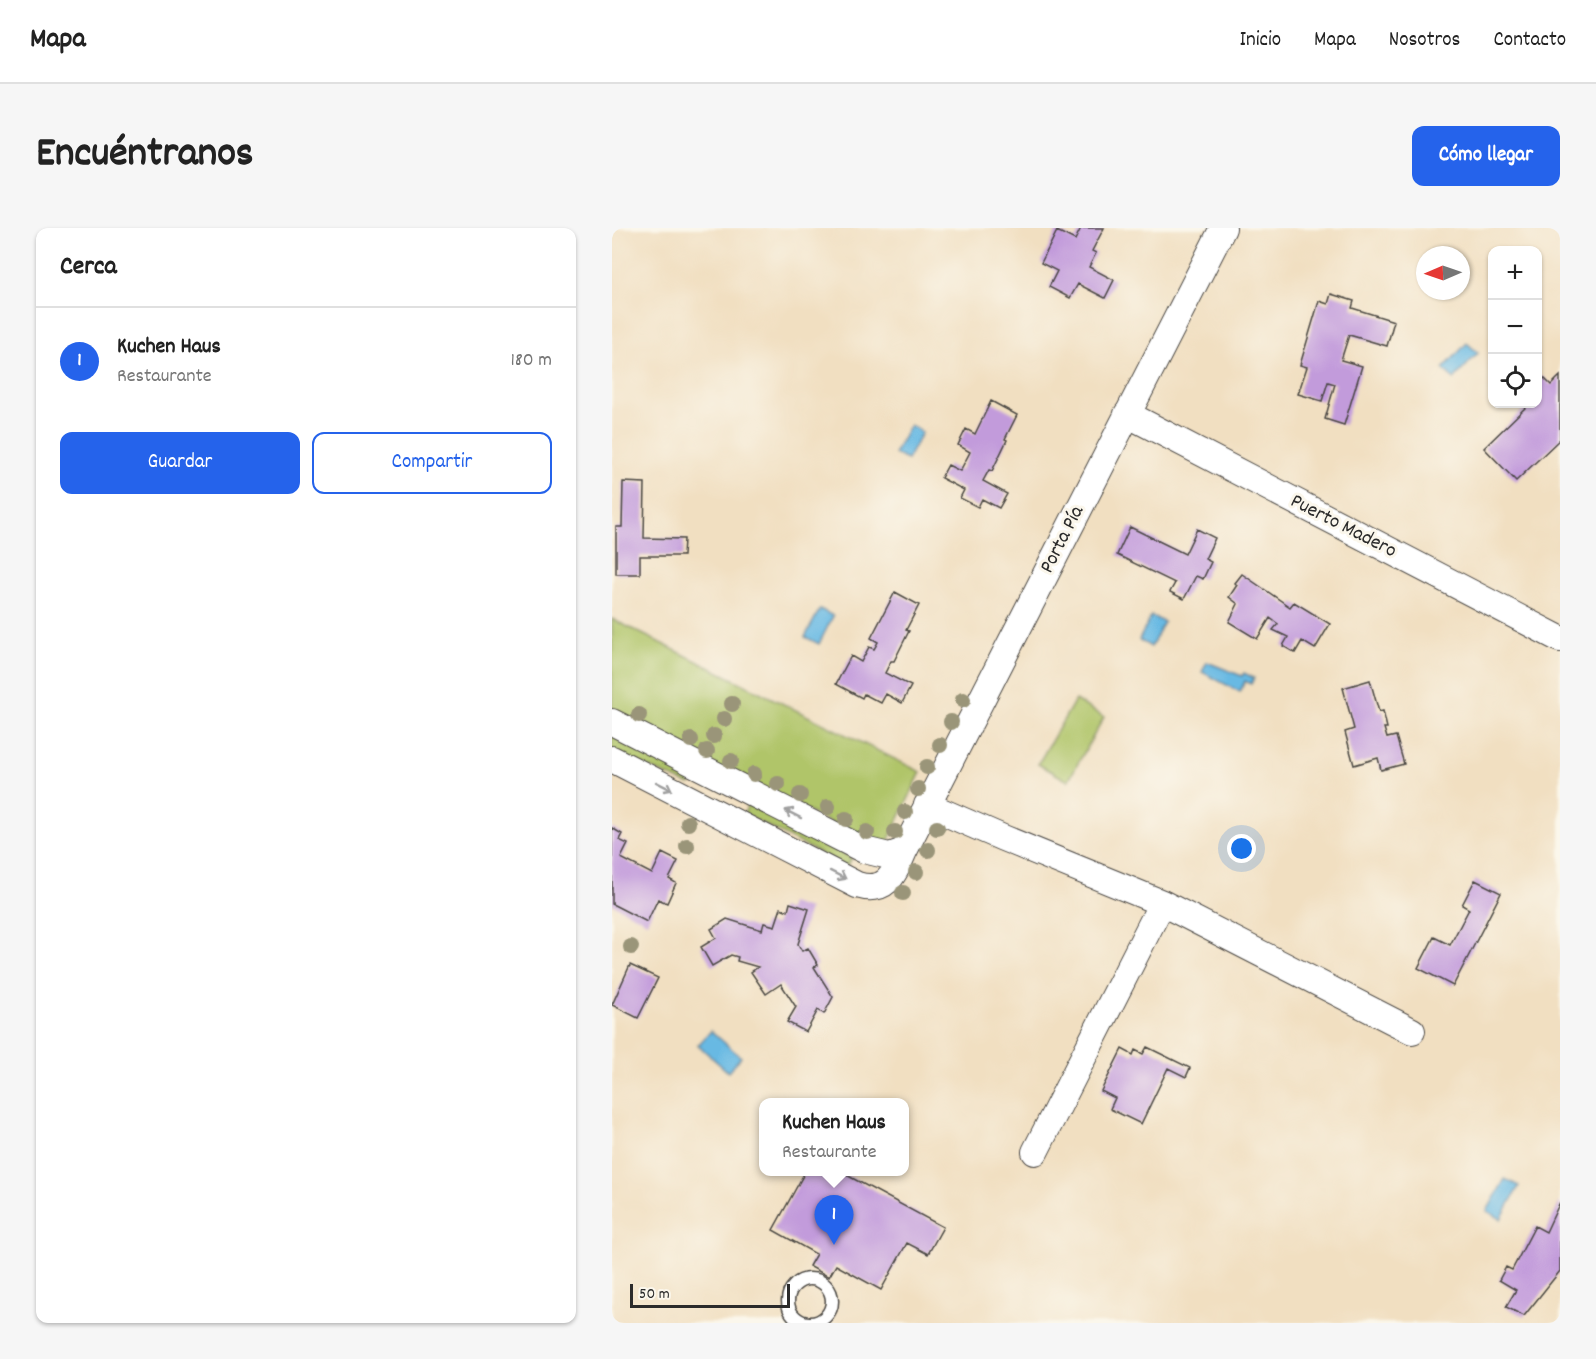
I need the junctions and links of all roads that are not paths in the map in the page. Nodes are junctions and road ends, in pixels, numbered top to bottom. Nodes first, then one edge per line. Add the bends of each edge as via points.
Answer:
1 (1223, 228) edge
2 (1127, 414) junction
3 (1560, 639) edge
4 (612, 722) edge
5 (612, 759) edge
6 (727, 780) junction
7 (927, 805) junction
8 (710, 810) junction
9 (904, 851) junction
10 (1162, 903) junction
11 (1412, 1030) dead end
12 (1035, 1152) dead end

1 - 2 street, Porta Pía
2 - 3 street, Puerto Madero
2 - 7 street, Porta Pía
4 - 6 street
5 -> 8 street, Porta Pía
6 - 8 street
9 -> 6 street via 889,856 864,850
7 - 9 street, Porta Pía
7 - 10 street
8 -> 9 street, Porta Pía via 865,887 888,881
10 - 11 street
10 - 12 street

